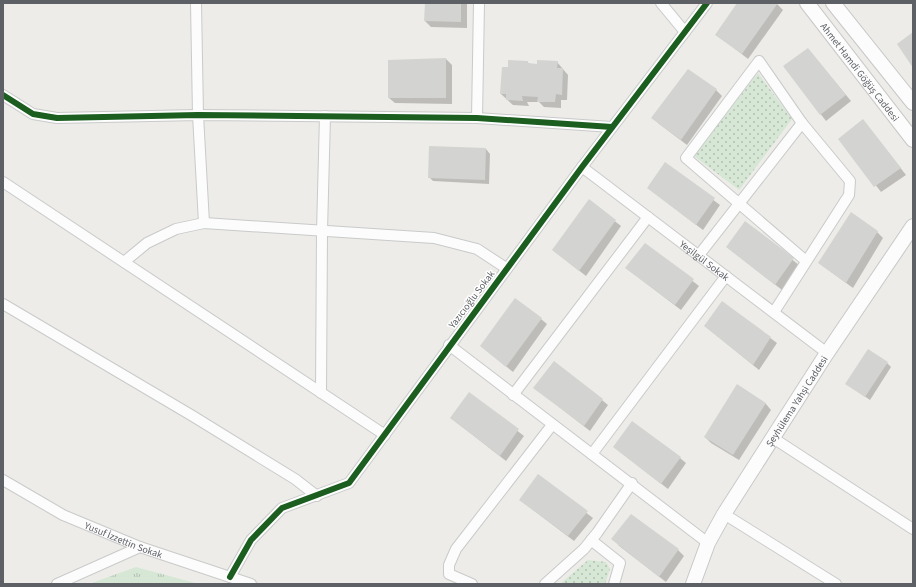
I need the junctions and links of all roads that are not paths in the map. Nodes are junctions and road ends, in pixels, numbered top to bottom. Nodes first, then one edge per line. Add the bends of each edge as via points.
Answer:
1 (196, 3) edge
2 (479, 3) edge
3 (661, 3) edge
4 (707, 3) edge
5 (807, 3) edge
6 (833, 3) edge
7 (685, 32) junction
8 (3, 95) edge
9 (913, 103) edge
10 (198, 115) junction
11 (325, 116) junction
12 (476, 118) junction
13 (802, 123) junction
14 (612, 127) junction
15 (913, 140) edge
16 (582, 167) junction
17 (3, 182) edge
18 (740, 202) junction
19 (648, 217) junction
20 (204, 223) junction
21 (913, 226) edge
22 (322, 231) junction
23 (699, 255) junction
24 (806, 261) junction
25 (124, 262) junction
26 (506, 268) junction
27 (726, 276) junction
28 (3, 304) edge
29 (774, 312) junction
30 (448, 345) junction
31 (828, 353) junction
32 (321, 393) junction
33 (513, 395) junction
34 (552, 425) junction
35 (385, 435) junction
36 (773, 438) junction
37 (592, 454) junction
38 (3, 480) edge
39 (632, 483) junction
40 (317, 496) junction
41 (724, 514) junction
42 (913, 529) edge
43 (591, 540) junction
44 (708, 542) junction
45 (140, 547) junction
46 (230, 577) junction
47 (57, 584) edge
48 (251, 584) edge
49 (472, 584) edge
50 (545, 584) edge
51 (614, 584) edge
52 (693, 584) edge
53 (836, 584) edge

1 - 10 street
2 - 12 street
3 - 7 street
4 - 7 street, Yazıcıoğlu Sokak
5 - 15 street, Ahmet Hamdi Göğüş Caddesi
6 - 9 street, Ahmet Hamdi Göğüş Caddesi
7 - 14 street, Yazıcıoğlu Sokak
8 - 10 street via 33,114 57,118
10 - 11 street
10 - 20 street
11 - 12 street
11 - 22 street
12 - 14 street
13 - 18 street
13 - 18 street via 759,61 686,158
13 - 24 street via 850,181 849,195
14 - 16 street, Yazıcıoğlu Sokak
16 - 19 street, Yeşilgül Sokak
16 - 26 street, Yazıcıoğlu Sokak
17 - 25 street
18 - 23 street
18 - 24 street
19 - 23 street, Yeşilgül Sokak
19 - 33 street
20 - 22 street
20 - 25 street via 176,228 147,243
21 - 31 street, Şeyhülema Yahşi Caddesi
22 - 26 street via 434,238 477,249
22 - 32 street
23 - 27 street, Yeşilgül Sokak
24 - 29 street
25 - 32 street
26 - 30 street, Yazıcıoğlu Sokak
27 - 29 street, Yeşilgül Sokak
27 - 37 street
28 - 40 street via 210,427
29 - 31 street, Yeşilgül Sokak
30 - 33 street
30 - 35 street, Yazıcıoğlu Sokak
31 - 36 street, Şeyhülema Yahşi Caddesi
32 - 35 street
33 - 34 street
34 - 37 street
34 - 49 street via 456,549 449,565 449,574
35 - 40 street, Yazıcıoğlu Sokak via 349,483
36 - 41 street, Şeyhülema Yahşi Caddesi
36 - 42 street
37 - 39 street
38 - 45 street, Yusuf İzzettin Sokak via 63,515
39 - 43 street
39 - 44 street
40 - 46 street, Yazıcıoğlu Sokak via 282,508 251,540
41 - 44 street, Şeyhülema Yahşi Caddesi
41 - 53 street
43 - 50 street
43 - 51 street via 620,563
44 - 52 street, Şeyhülema Yahşi Caddesi
45 - 46 street, Yusuf İzzettin Sokak
45 - 47 street
46 - 48 street, Yusuf İzzettin Sokak

